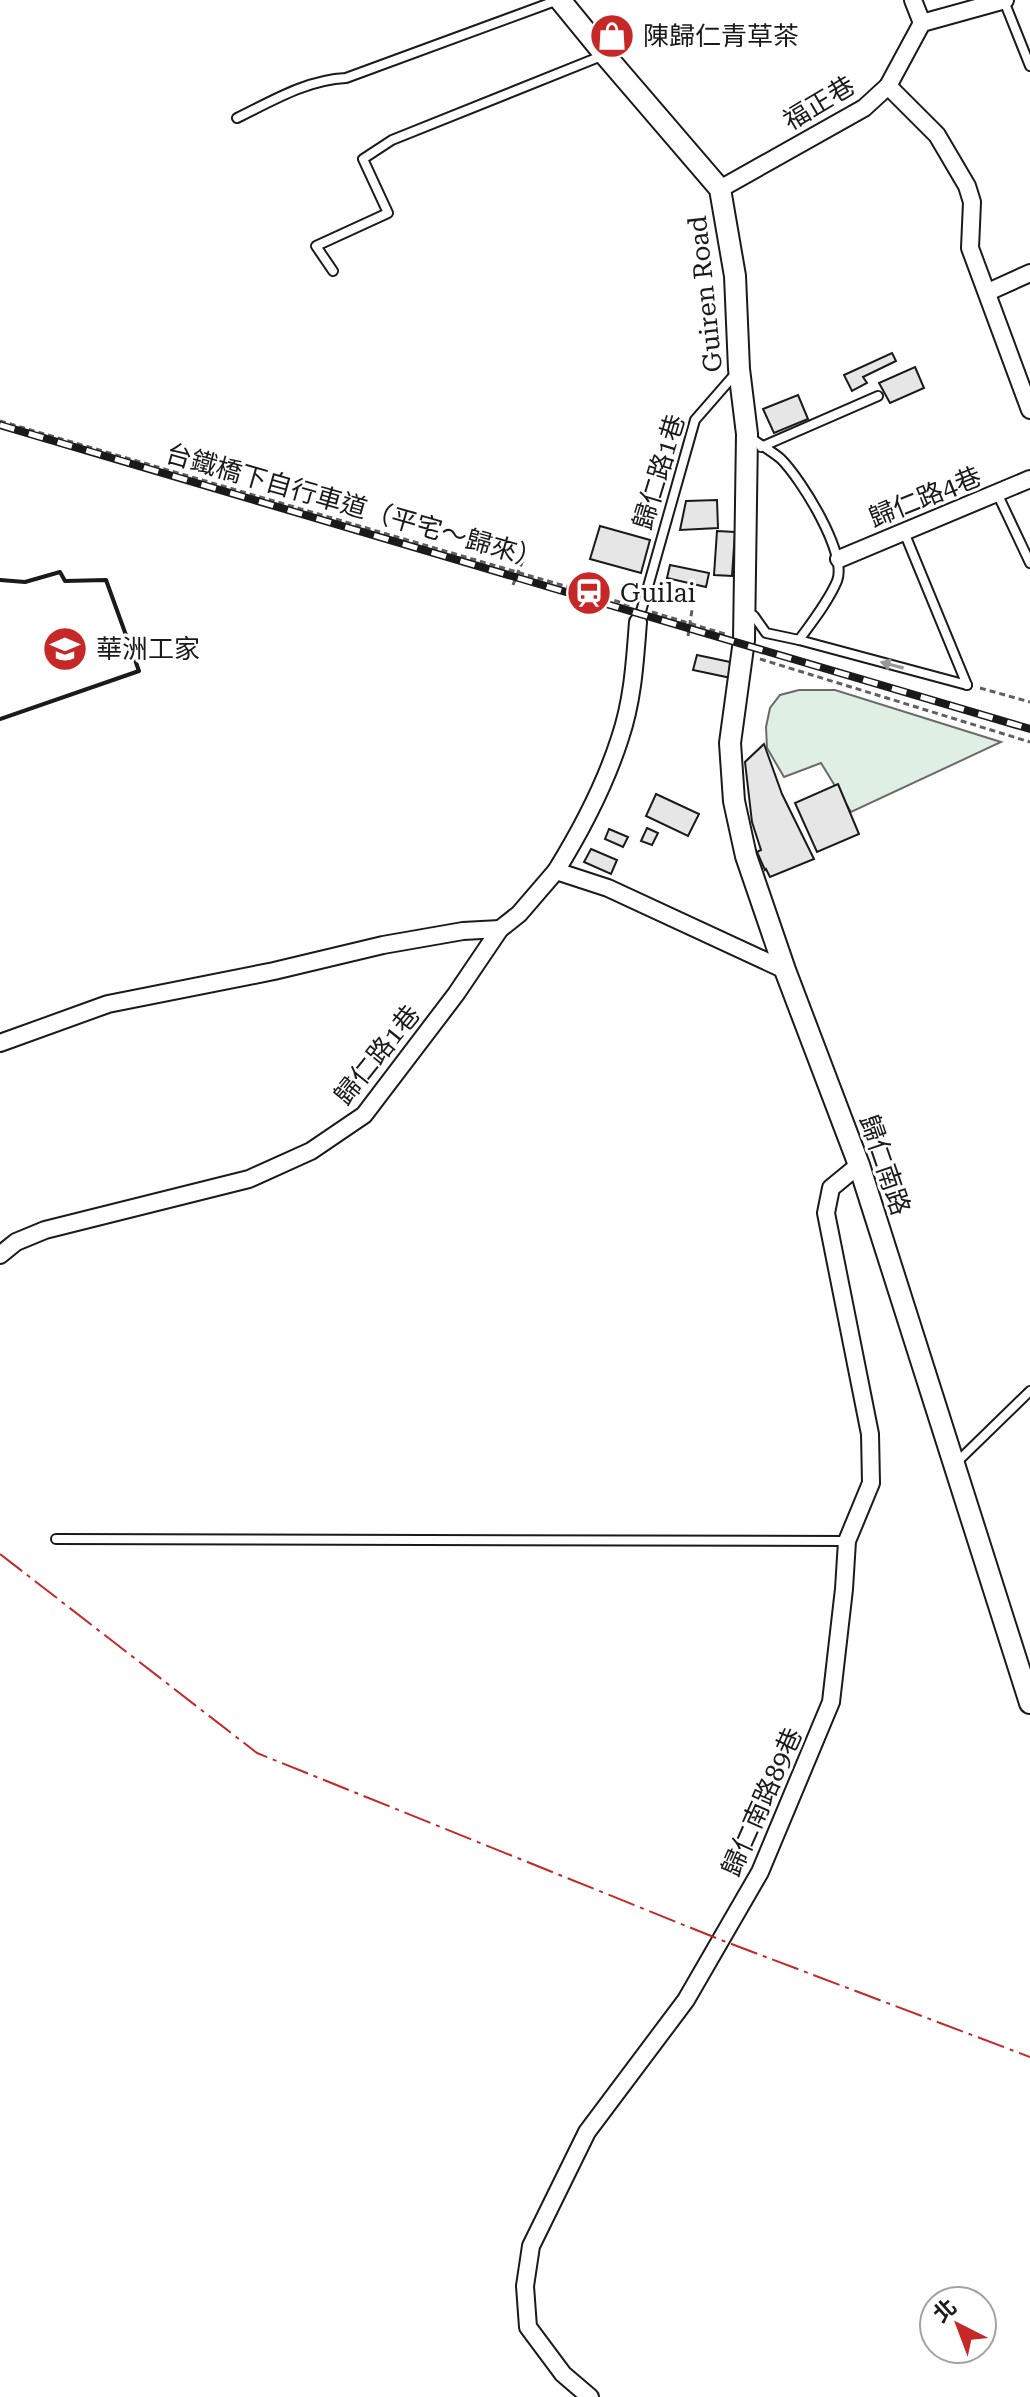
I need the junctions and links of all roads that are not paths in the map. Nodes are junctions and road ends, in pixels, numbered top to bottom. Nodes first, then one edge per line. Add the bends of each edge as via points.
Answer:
1 (559, 0) edge
2 (913, 0) edge
3 (1005, 0) edge
4 (922, 23) junction
5 (605, 55) junction
6 (1030, 66) edge
7 (888, 86) junction
8 (237, 118) dead end
9 (720, 189) junction
10 (333, 271) dead end
11 (1030, 273) edge
12 (988, 292) junction
13 (739, 369) junction
14 (878, 396) dead end
15 (1030, 410) edge
16 (754, 440) junction
17 (1030, 479) edge
18 (997, 493) junction
19 (904, 531) junction
20 (839, 559) junction
21 (1030, 563) edge
22 (744, 609) junction
23 (641, 615) joint
24 (799, 640) junction
25 (743, 646) joint
26 (556, 871) junction
27 (500, 929) junction
28 (785, 970) junction
29 (0, 1043) edge
30 (859, 1165) junction
31 (0, 1255) edge
32 (1030, 1391) edge
33 (955, 1464) junction
34 (56, 1539) dead end
35 (847, 1541) junction
36 (1030, 1703) edge
37 (590, 2397) edge

1 - 5 street, Guiren Road
1 - 8 lane via 346,78 310,84
2 - 4 street
3 - 4 street
3 - 6 lane
4 - 7 street, 福正巷
5 - 9 street, Guiren Road
5 - 10 lane via 392,140 363,159 388,213 316,246
7 - 9 street, 福正巷 via 864,108
7 - 12 street via 937,135 967,186 972,202 970,248
9 - 13 street, Guiren Road via 735,276
11 - 12 street
12 - 15 street
13 - 16 street, Guiren Road
13 - 23 lane, 歸仁路1巷 via 695,420
14 - 16 lane
16 - 20 lane via 780,458 832,539
16 - 22 street, Guiren Road
17 - 18 street, 歸仁路4巷
18 - 19 street, 歸仁路4巷
18 - 21 lane
19 - 20 street, 歸仁路4巷
19 -> 24 lane via 967,685
20 - 24 lane via 838,579
22 - 24 lane via 766,633
22 - 25 street, Guiren Road
23 - 26 street, 歸仁路1巷 via 621,737 584,826
25 - 28 street, 歸仁南路 via 730,743 734,801 746,856
26 - 27 street, 歸仁路1巷
26 - 28 street via 608,888
27 - 29 street via 383,945 108,1004
27 - 31 street, 歸仁路1巷 via 364,1115 311,1151 249,1179 45,1230
28 - 30 street, 歸仁南路
30 - 33 street, 歸仁南路
30 - 35 street, 歸仁南路89巷 via 831,1188 826,1213 870,1434 871,1483
32 - 33 lane
33 - 36 street, 歸仁南路
34 - 35 lane
35 - 37 street, 歸仁南路89巷 via 831,1702 760,1872 686,2000 587,2132 531,2246 525,2286 528,2327 563,2374

